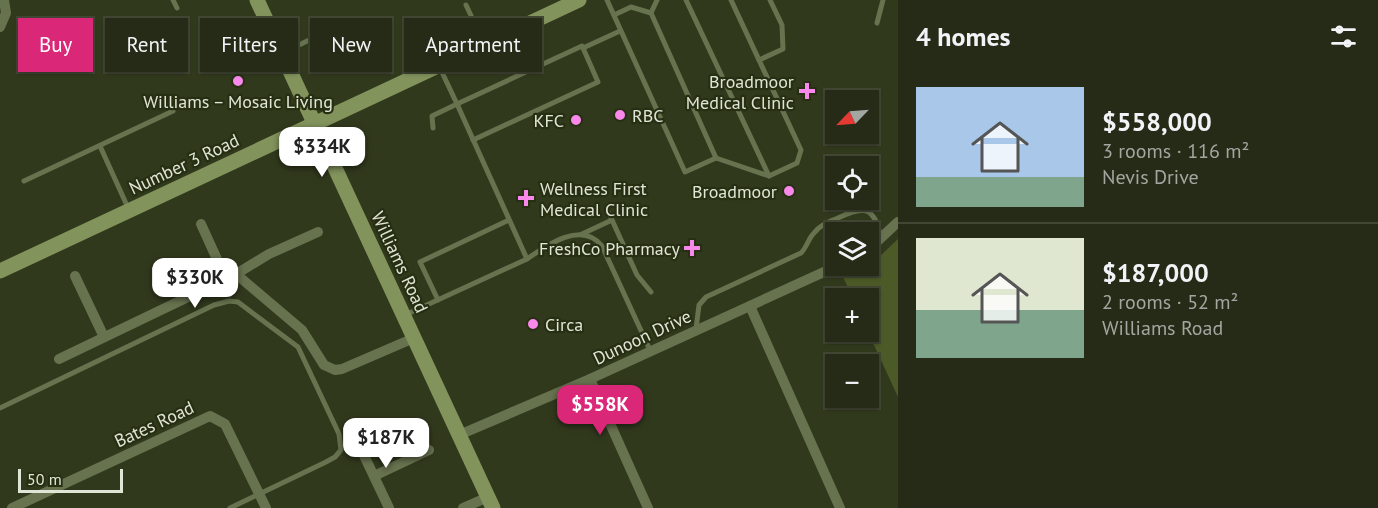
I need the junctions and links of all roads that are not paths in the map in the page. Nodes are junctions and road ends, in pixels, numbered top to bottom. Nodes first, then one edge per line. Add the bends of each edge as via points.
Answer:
1 (4, 0) edge
2 (173, 0) edge
3 (257, 0) edge
4 (607, 0) edge
5 (657, 0) edge
6 (686, 0) edge
7 (731, 0) edge
8 (770, 0) edge
9 (883, 0) edge
10 (576, 1) edge
11 (466, 5) dead end
12 (177, 8) dead end
13 (651, 13) junction
14 (614, 15) junction
15 (265, 18) edge
16 (472, 18) edge
17 (541, 18) edge
18 (877, 23) dead end
19 (0, 27) edge
20 (620, 31) junction
21 (583, 48) junction
22 (759, 60) junction
23 (291, 72) edge
24 (426, 72) edge
25 (442, 72) edge
26 (457, 104) junction
27 (173, 111) dead end
28 (315, 125) junction
29 (433, 128) dead end
30 (473, 140) junction
31 (100, 146) junction
32 (716, 158) junction
33 (769, 176) junction
34 (24, 181) dead end
35 (607, 210) dead end
36 (130, 211) junction
37 (509, 219) junction
38 (612, 220) junction
39 (898, 222) edge
40 (201, 224) dead end
41 (318, 232) dead end
42 (582, 234) junction
43 (881, 239) joint
44 (527, 259) junction
45 (0, 271) edge
46 (825, 272) edge
47 (75, 276) dead end
48 (231, 276) junction
49 (651, 292) dead end
50 (438, 300) junction
51 (750, 306) junction
52 (404, 316) junction
53 (696, 329) junction
54 (104, 337) junction
55 (414, 338) junction
56 (650, 350) junction
57 (59, 359) dead end
58 (590, 379) junction
59 (0, 408) edge
60 (459, 435) junction
61 (358, 445) dead end
62 (429, 450) dead end
63 (374, 476) junction
64 (259, 493) junction
65 (490, 502) edge
66 (12, 508) edge
67 (230, 508) edge
68 (266, 508) edge
69 (389, 508) edge
70 (463, 508) edge
71 (648, 508) edge
72 (840, 508) edge

1 - 19 street via 6,13
2 - 12 lane
3 - 15 main road, Williams Road
4 - 14 lane
5 - 13 lane
6 - 33 lane
7 - 22 lane
8 - 22 lane via 782,25 783,49
9 - 18 lane
10 - 17 main road, Number 3 Road
11 - 16 lane
13 - 14 lane via 632,7
13 - 32 lane
14 - 20 lane
20 - 21 lane
20 - 32 lane via 685,172
21 - 26 lane
21 - 30 lane via 598,82
22 - 33 lane via 801,150 797,163
23 - 28 main road, Williams Road
24 - 28 main road, Number 3 Road
25 - 26 lane
26 - 29 lane via 432,116
26 - 30 lane
27 - 31 lane
28 - 36 main road, Number 3 Road
28 - 52 main road, Williams Road
30 - 37 lane
31 - 34 lane
31 - 36 lane
32 - 33 lane
35 - 38 lane
36 - 45 main road, Number 3 Road
37 - 44 lane
37 - 50 lane via 420,262
38 - 42 lane
38 - 49 lane via 637,275
39 - 43 street
40 - 48 street
41 - 48 street
42 - 44 lane via 569,236
42 - 56 lane via 602,246
43 - 53 lane via 877,222 865,210 857,209 821,226 801,253 706,297 699,305
44 - 50 lane
46 - 51 street, Dunoon Drive
47 - 54 street
48 - 54 street
48 - 55 street via 302,330 329,368 342,369
50 - 52 lane
51 - 53 street, Dunoon Drive
51 - 72 street
52 - 55 main road, Williams Road
53 - 56 street, Dunoon Drive
54 - 57 street
55 - 60 main road, Williams Road
56 - 58 street, Dunoon Drive
58 - 60 street, Dunoon Drive
58 - 71 street
59 - 64 lane via 214,304 238,302 298,347 341,444 335,457
60 - 65 main road, Williams Road
61 - 63 street
62 - 63 street
63 - 69 street
64 - 66 street, Bates Road via 225,424 210,416
64 - 67 lane
64 - 68 street, Bates Road
65 - 70 street

